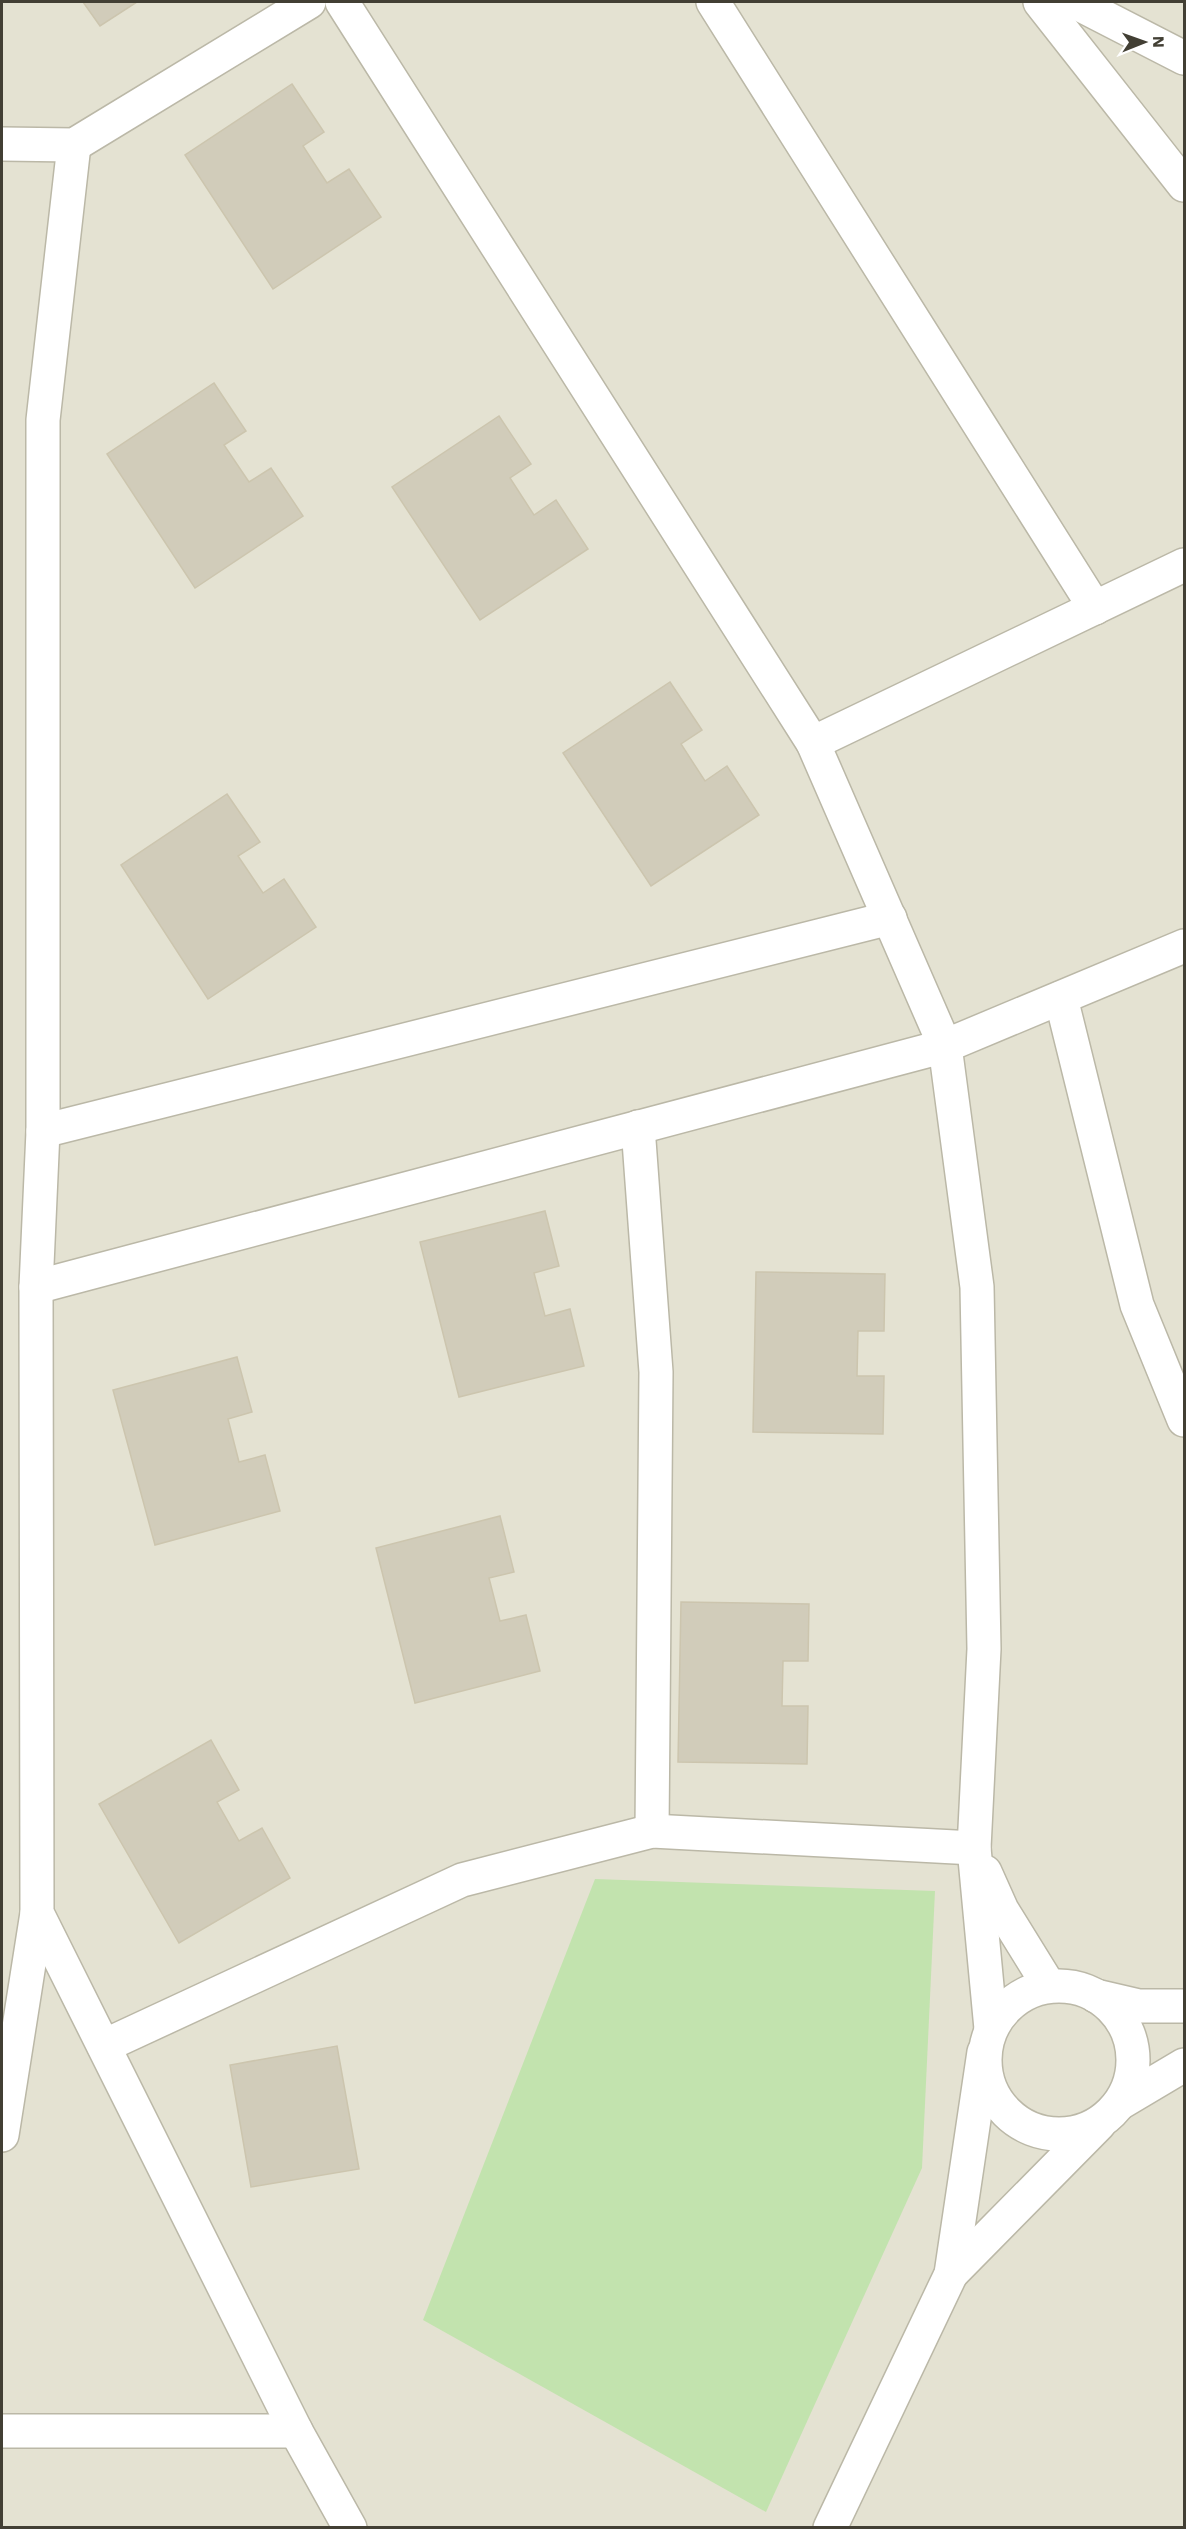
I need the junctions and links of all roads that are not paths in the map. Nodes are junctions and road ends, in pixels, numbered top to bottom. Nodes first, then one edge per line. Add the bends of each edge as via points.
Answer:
1 (309, 2) edge
2 (342, 2) edge
3 (713, 2) edge
4 (1040, 2) edge
5 (1075, 2) edge
6 (1185, 58) edge
7 (2, 144) edge
8 (74, 145) junction
9 (1185, 185) edge
10 (1185, 565) edge
11 (1095, 608) junction
12 (813, 743) junction
13 (890, 918) junction
14 (1185, 946) edge
15 (1061, 998) junction
16 (945, 1046) junction
17 (638, 1127) junction
18 (43, 1131) junction
19 (36, 1287) junction
20 (1185, 1420) edge
21 (652, 1831) junction
22 (974, 1848) junction
23 (37, 1913) junction
24 (1049, 1986) junction
25 (1096, 1996) junction
26 (1185, 2006) edge
27 (988, 2041) junction
28 (104, 2046) junction
29 (1185, 2065) edge
30 (1111, 2112) junction
31 (2, 2135) edge
32 (951, 2274) junction
33 (2, 2431) edge
34 (296, 2431) junction
35 (350, 2528) edge
36 (830, 2528) edge

1 - 8 street
2 - 12 street
3 - 11 street
4 - 9 street
5 - 6 street
7 - 8 street
8 - 18 street via 43,420
10 - 11 street
11 - 12 street
12 - 13 street
13 - 16 street
13 - 18 street
14 - 15 street
15 - 16 street
15 - 20 street via 1137,1305
16 - 17 street
16 - 22 street via 977,1287 984,1649
17 - 19 street
17 - 21 street via 656,1372
18 - 19 street
19 - 23 street
21 - 22 street
21 - 28 street via 462,1880
22 - 24 street via 1002,1910
22 - 27 street
23 - 28 street
23 - 31 street
24 - 25 street via 1073,1987
24 - 27 street via 1025,1994 1005,2008
25 - 26 street via 1139,2006
25 - 30 street via 1115,2011 1128,2032 1133,2056 1131,2081
27 - 30 street via 986,2077 995,2099 1011,2118 1033,2131 1057,2135 1081,2132
27 - 32 street
28 - 34 street
29 - 30 street
30 - 32 street
32 - 36 street
33 - 34 street
34 - 35 street

